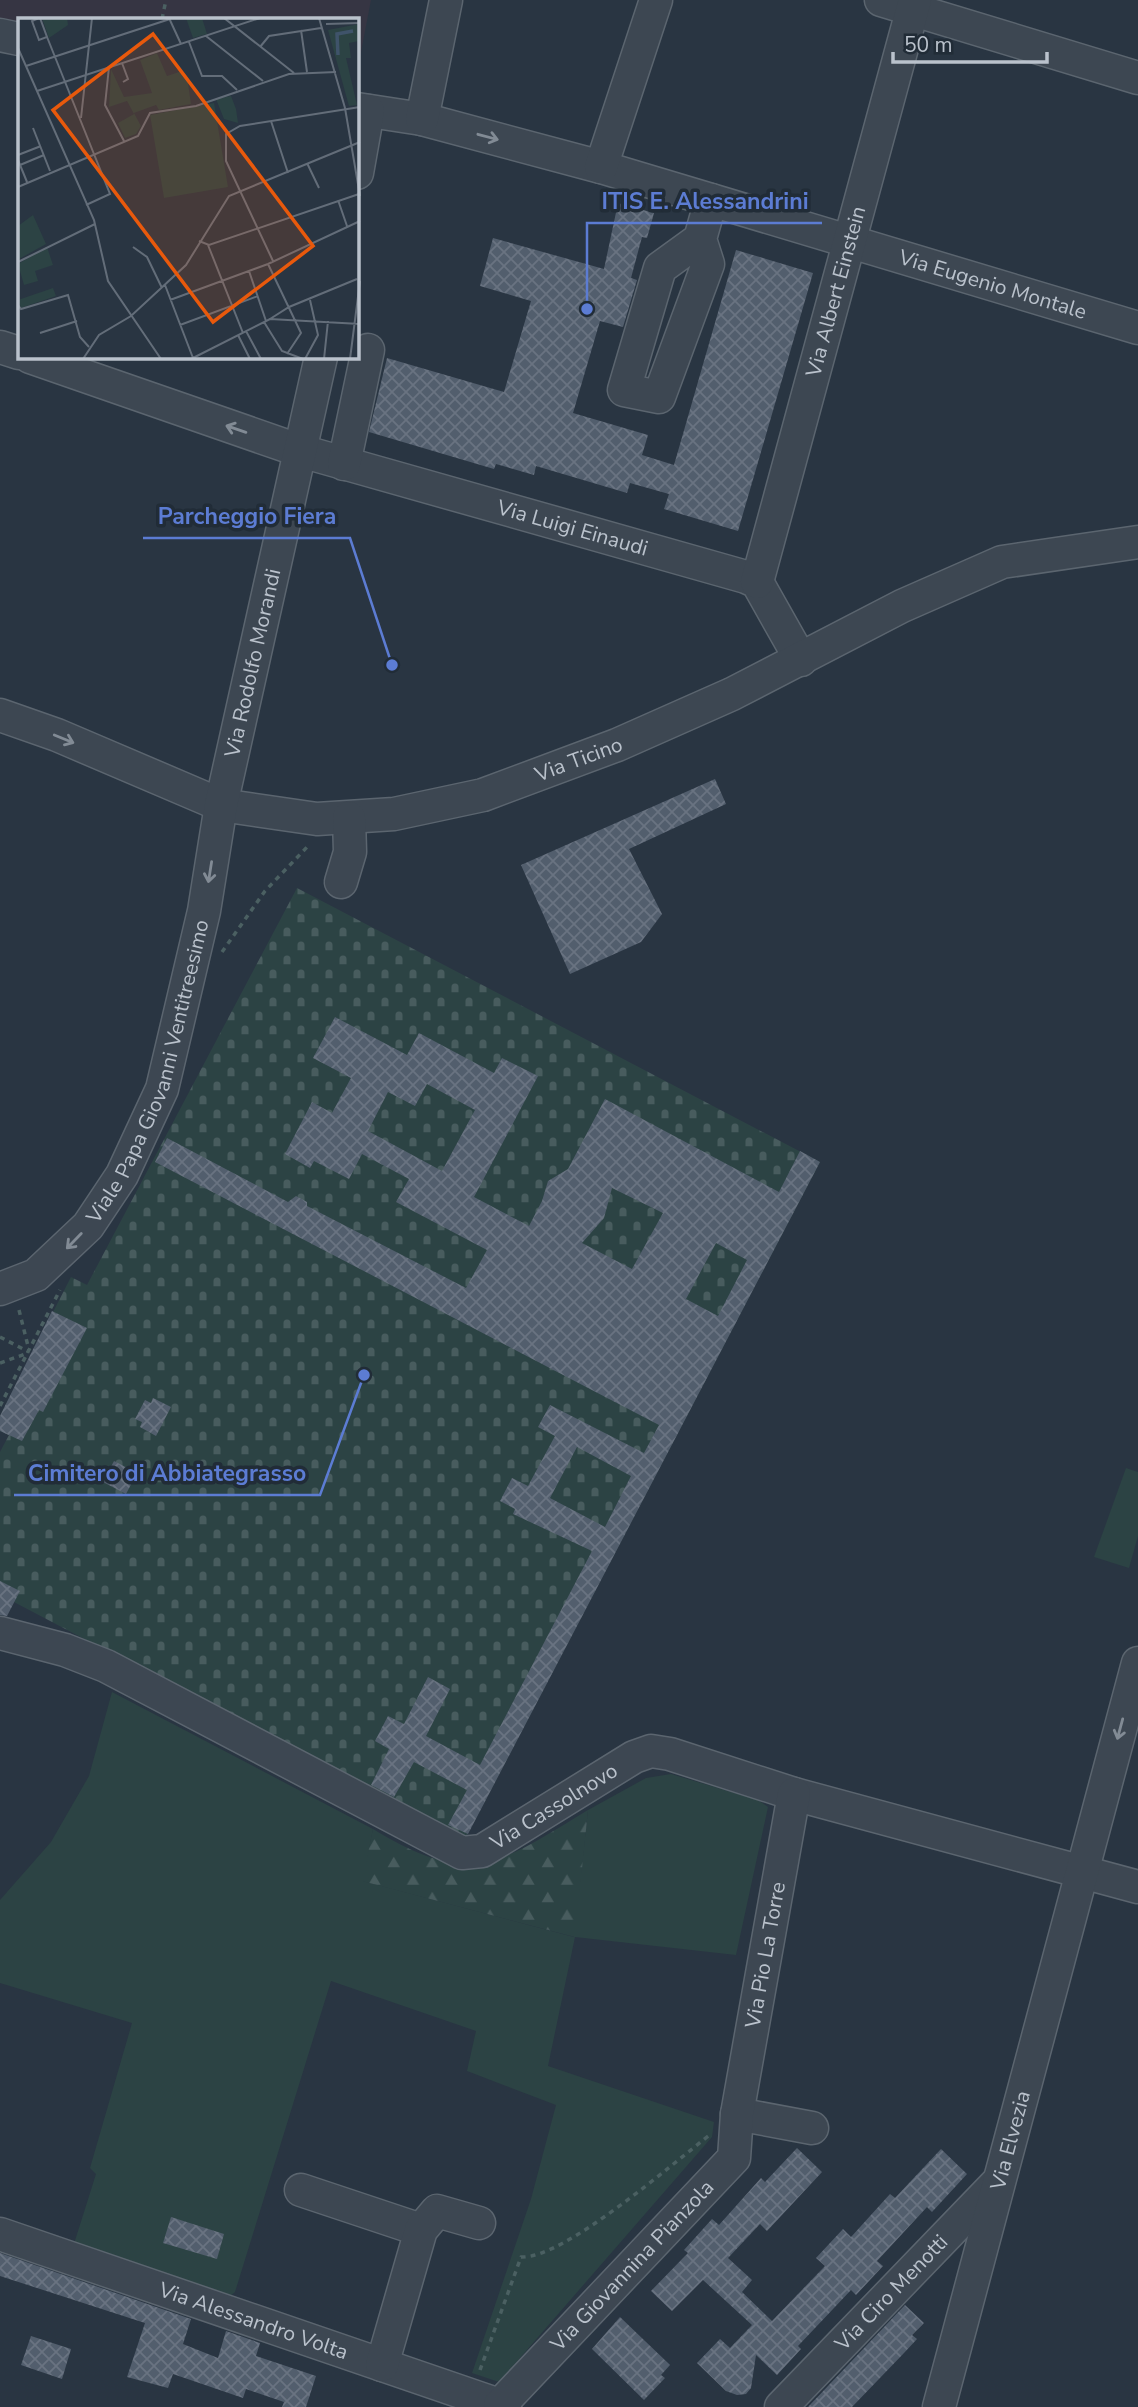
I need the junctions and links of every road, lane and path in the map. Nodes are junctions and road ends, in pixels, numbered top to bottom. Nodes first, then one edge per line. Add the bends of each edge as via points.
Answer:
1 (166, 0) edge
2 (446, 0) edge
3 (656, 0) edge
4 (881, 0) edge
5 (914, 5) edge
6 (162, 18) edge
7 (0, 35) edge
8 (18, 39) edge
9 (1138, 78) edge
10 (362, 110) edge
11 (422, 120) junction
12 (359, 148) edge
13 (601, 167) junction
14 (711, 200) junction
15 (700, 239) dead end
16 (848, 242) junction
17 (1138, 328) edge
18 (0, 346) edge
19 (368, 350) dead end
20 (18, 353) edge
21 (36, 359) edge
22 (321, 359) edge
23 (301, 452) junction
24 (344, 464) junction
25 (1138, 542) edge
26 (757, 582) junction
27 (801, 660) junction
28 (0, 715) edge
29 (221, 805) junction
30 (349, 818) junction
31 (341, 882) dead end
32 (6, 1287) edge
33 (0, 1337) edge
34 (30, 1352) junction
35 (0, 1363) edge
36 (0, 1406) edge
37 (0, 1633) edge
38 (1138, 1663) edge
39 (794, 1794) junction
40 (1082, 1872) junction
41 (1138, 1886) edge
42 (737, 2114) junction
43 (812, 2128) dead end
44 (1002, 2179) junction
45 (301, 2190) dead end
46 (479, 2222) dead end
47 (421, 2230) junction
48 (0, 2234) edge
49 (382, 2365) junction
50 (492, 2402) edge
51 (781, 2407) edge
52 (939, 2407) edge

1 - 6 path
2 - 11 street
3 - 13 street
4 - 5 street
5 - 9 street
5 - 16 street, Via Albert Einstein
7 - 8 street
10 - 11 street, Via Eugenio Montale
10 - 12 street
11 -> 13 street, Via Eugenio Montale
13 - 14 street, Via Eugenio Montale
14 - 15 street
14 - 16 street, Via Eugenio Montale
16 - 17 street, Via Eugenio Montale
16 - 26 street, Via Albert Einstein
18 - 20 street
19 - 24 street
23 -> 21 street, Via Luigi Einaudi
22 - 23 street, Via Rodolfo Morandi
23 - 24 street, Via Luigi Einaudi
23 - 29 street, Via Rodolfo Morandi
24 - 26 street, Via Luigi Einaudi
25 - 27 street, Via Ticino via 1002,562 902,606
26 - 27 street
27 - 30 street, Via Ticino via 617,745 508,787 425,809
28 -> 29 street, Via Ticino
29 - 30 street, Via Ticino via 317,819
29 -> 32 street, Viale Papa Giovanni Ventitreesimo via 204,911 165,1077 144,1135 88,1226 36,1275
30 - 31 street via 350,852
32 - 34 path
33 - 34 path
34 - 35 path
34 - 36 path
37 - 39 street, Via Cassolnovo via 106,1666 462,1853 482,1851 634,1756 651,1751
38 -> 40 street, Via Elvezia
39 - 40 street, Via Cassolnovo
39 - 42 street, Via Pio La Torre
40 - 41 street, Via Cassolnovo
40 - 44 street, Via Elvezia
42 - 43 street
42 - 50 street, Via Giovannina Pianzola via 734,2158
42 - 50 path via 568,2242 521,2257
44 - 51 street, Via Ciro Menotti
44 - 52 street, Via Elvezia
45 - 47 street
46 - 47 street via 437,2211
47 - 49 street
48 - 49 street, Via Alessandro Volta
49 - 50 street, Via Alessandro Volta

